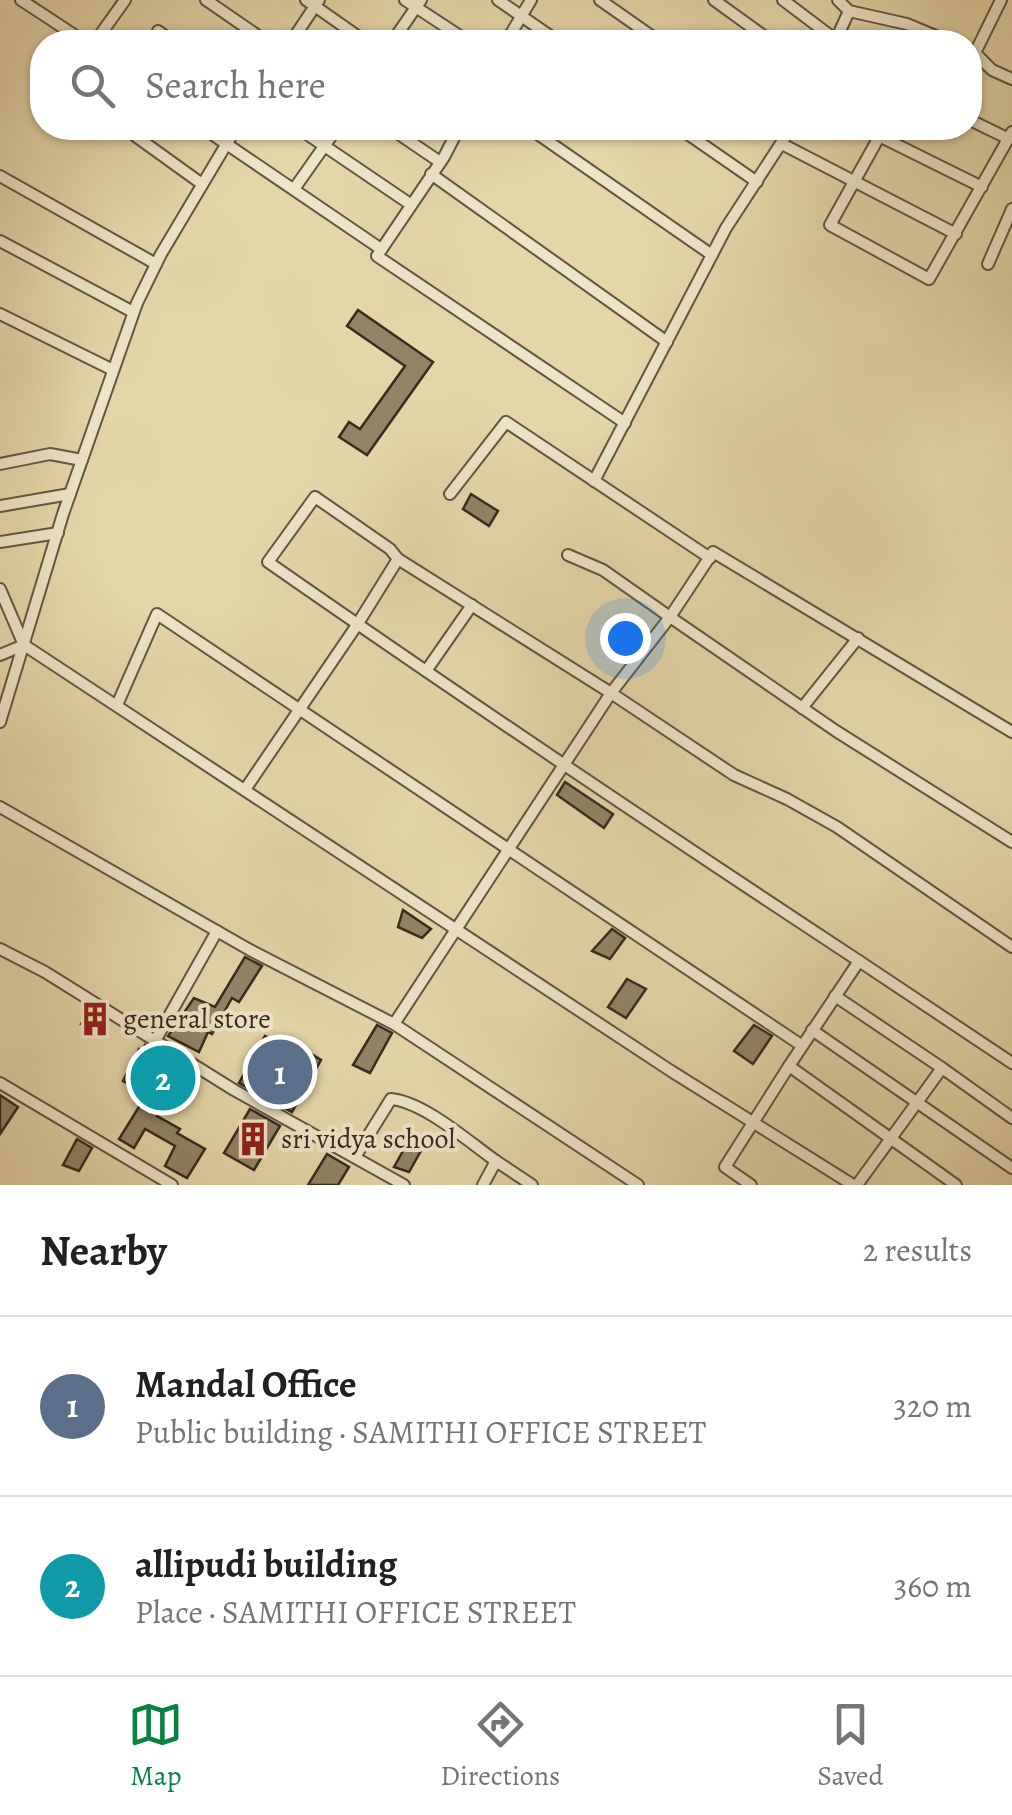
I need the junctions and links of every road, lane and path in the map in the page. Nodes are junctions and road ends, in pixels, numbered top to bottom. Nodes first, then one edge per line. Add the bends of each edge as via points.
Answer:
1 (21, 0) edge
2 (125, 0) edge
3 (206, 0) edge
4 (405, 0) edge
5 (498, 0) edge
6 (531, 0) edge
7 (600, 0) edge
8 (714, 0) edge
9 (783, 0) edge
10 (838, 0) edge
11 (1000, 0) edge
12 (313, 2) edge
13 (419, 4) edge
14 (1012, 4) edge
15 (850, 10) junction
16 (522, 16) junction
17 (67, 30) edge
18 (104, 30) edge
19 (250, 30) edge
20 (297, 30) edge
21 (350, 30) edge
22 (401, 30) edge
23 (453, 30) edge
24 (513, 30) edge
25 (542, 30) edge
26 (643, 30) edge
27 (755, 30) edge
28 (822, 30) edge
29 (841, 30) edge
30 (916, 30) edge
31 (982, 33) edge
32 (982, 61) edge
33 (1012, 79) edge
34 (982, 127) edge
35 (140, 140) edge
36 (222, 140) edge
37 (228, 140) edge
38 (316, 140) edge
39 (328, 140) edge
40 (408, 140) edge
41 (452, 140) edge
42 (546, 140) edge
43 (696, 140) edge
44 (781, 140) edge
45 (795, 140) edge
46 (878, 140) edge
47 (897, 140) edge
48 (1009, 142) edge
49 (226, 143) junction
50 (324, 145) junction
51 (440, 162) junction
52 (431, 174) junction
53 (0, 176) edge
54 (855, 181) junction
55 (756, 182) junction
56 (202, 184) junction
57 (982, 187) junction
58 (294, 190) junction
59 (410, 204) junction
60 (1012, 209) edge
61 (956, 234) junction
62 (0, 241) edge
63 (381, 250) junction
64 (712, 255) junction
65 (156, 264) junction
66 (988, 264) dead end
67 (133, 312) junction
68 (0, 314) edge
69 (667, 342) junction
70 (113, 370) junction
71 (625, 423) junction
72 (82, 460) junction
73 (0, 464) edge
74 (594, 481) junction
75 (70, 494) junction
76 (450, 494) dead end
77 (0, 506) edge
78 (58, 533) junction
79 (0, 542) edge
80 (568, 555) dead end
81 (710, 558) junction
82 (398, 559) junction
83 (0, 590) edge
84 (472, 604) junction
85 (670, 617) junction
86 (358, 625) junction
87 (858, 638) junction
88 (24, 645) junction
89 (0, 655) edge
90 (426, 671) junction
91 (612, 693) junction
92 (117, 704) junction
93 (301, 708) junction
94 (802, 708) junction
95 (1, 713) edge
96 (1012, 732) edge
97 (562, 766) junction
98 (246, 788) junction
99 (0, 807) edge
100 (1012, 842) edge
101 (508, 848) junction
102 (457, 929) junction
103 (218, 931) junction
104 (1012, 946) edge
105 (0, 949) edge
106 (858, 961) junction
107 (835, 996) junction
108 (394, 1024) junction
109 (812, 1030) junction
110 (155, 1041) junction
111 (801, 1045) junction
112 (1012, 1063) edge
113 (789, 1066) junction
114 (942, 1068) junction
115 (0, 1083) edge
116 (918, 1104) junction
117 (1012, 1118) edge
118 (755, 1122) junction
119 (891, 1138) junction
120 (355, 1157) junction
121 (496, 1161) junction
122 (1012, 1168) edge
123 (172, 1185) edge
124 (404, 1185) edge
125 (482, 1185) edge
126 (532, 1185) edge
127 (638, 1185) edge
128 (751, 1185) edge
129 (855, 1185) edge
130 (956, 1185) edge

1 - 17 street
2 - 18 street
3 - 19 street
4 - 13 street
5 - 16 street
6 - 16 street
7 - 26 street
8 - 27 street
9 - 28 street
10 - 15 street
11 - 14 street
11 - 31 street
12 - 20 street
12 - 21 street
13 - 22 street
13 - 23 street
15 - 29 street
15 - 30 street
16 - 24 street
16 - 25 street
32 - 33 street
34 - 48 street
35 - 56 street
36 - 49 street
37 - 49 street
38 - 50 street
39 - 50 street
40 - 51 street
41 - 51 street
42 - 64 street
43 - 55 street
44 - 55 street
45 - 54 street
46 - 54 street
47 - 57 street
48 - 57 street
49 - 56 street
49 - 58 street
50 - 58 street
50 - 59 street
51 - 52 street
52 - 59 street
52 - 69 street
53 - 65 street
54 - 61 street
54 - 61 street via 830,225 930,279
55 - 64 street
56 - 65 street
57 - 61 street
58 - 63 street
59 - 63 street
60 - 66 street
62 - 67 street
63 - 71 street via 377,256
64 - 69 street
65 - 67 street
67 - 70 street
68 - 70 street
69 - 71 street
70 - 72 street
71 - 74 street
72 - 73 street via 50,454
72 - 75 street
74 - 76 street via 506,422
74 - 81 street
75 - 77 street
75 - 78 street
78 - 79 street
78 - 88 street
80 - 85 street via 603,570
81 - 85 street
81 - 87 street via 713,552
82 - 84 street
82 - 86 street
82 - 86 street via 315,497 268,562
83 - 88 street
84 - 90 street
84 - 91 street
85 - 91 street
85 - 94 street
86 - 90 street
86 - 93 street
87 - 94 street
87 - 96 street
88 - 89 street
88 - 92 street
88 - 95 street
90 - 97 street
91 - 97 street
91 - 104 street via 734,775 837,826
92 - 93 street via 157,614
92 - 98 street
93 - 98 street
93 - 101 street
94 - 100 street
97 - 101 street
97 - 106 street
98 - 102 street
99 - 103 street
101 - 102 street
101 - 111 street
102 - 108 street
102 - 118 street
103 - 108 street
103 - 110 street
105 - 110 street
106 - 107 street
106 - 112 street
107 - 109 street
107 - 114 street
108 - 127 street
109 - 111 street
109 - 116 street
110 - 120 street
111 - 113 street
113 - 118 street
113 - 119 street
114 - 116 street
114 - 117 street
115 - 123 street
116 - 119 street
116 - 122 street
118 - 128 street via 725,1167
118 - 129 street
119 - 129 street
119 - 130 street
120 - 121 street via 392,1099 422,1111
120 - 124 street
121 - 125 street
121 - 126 street

